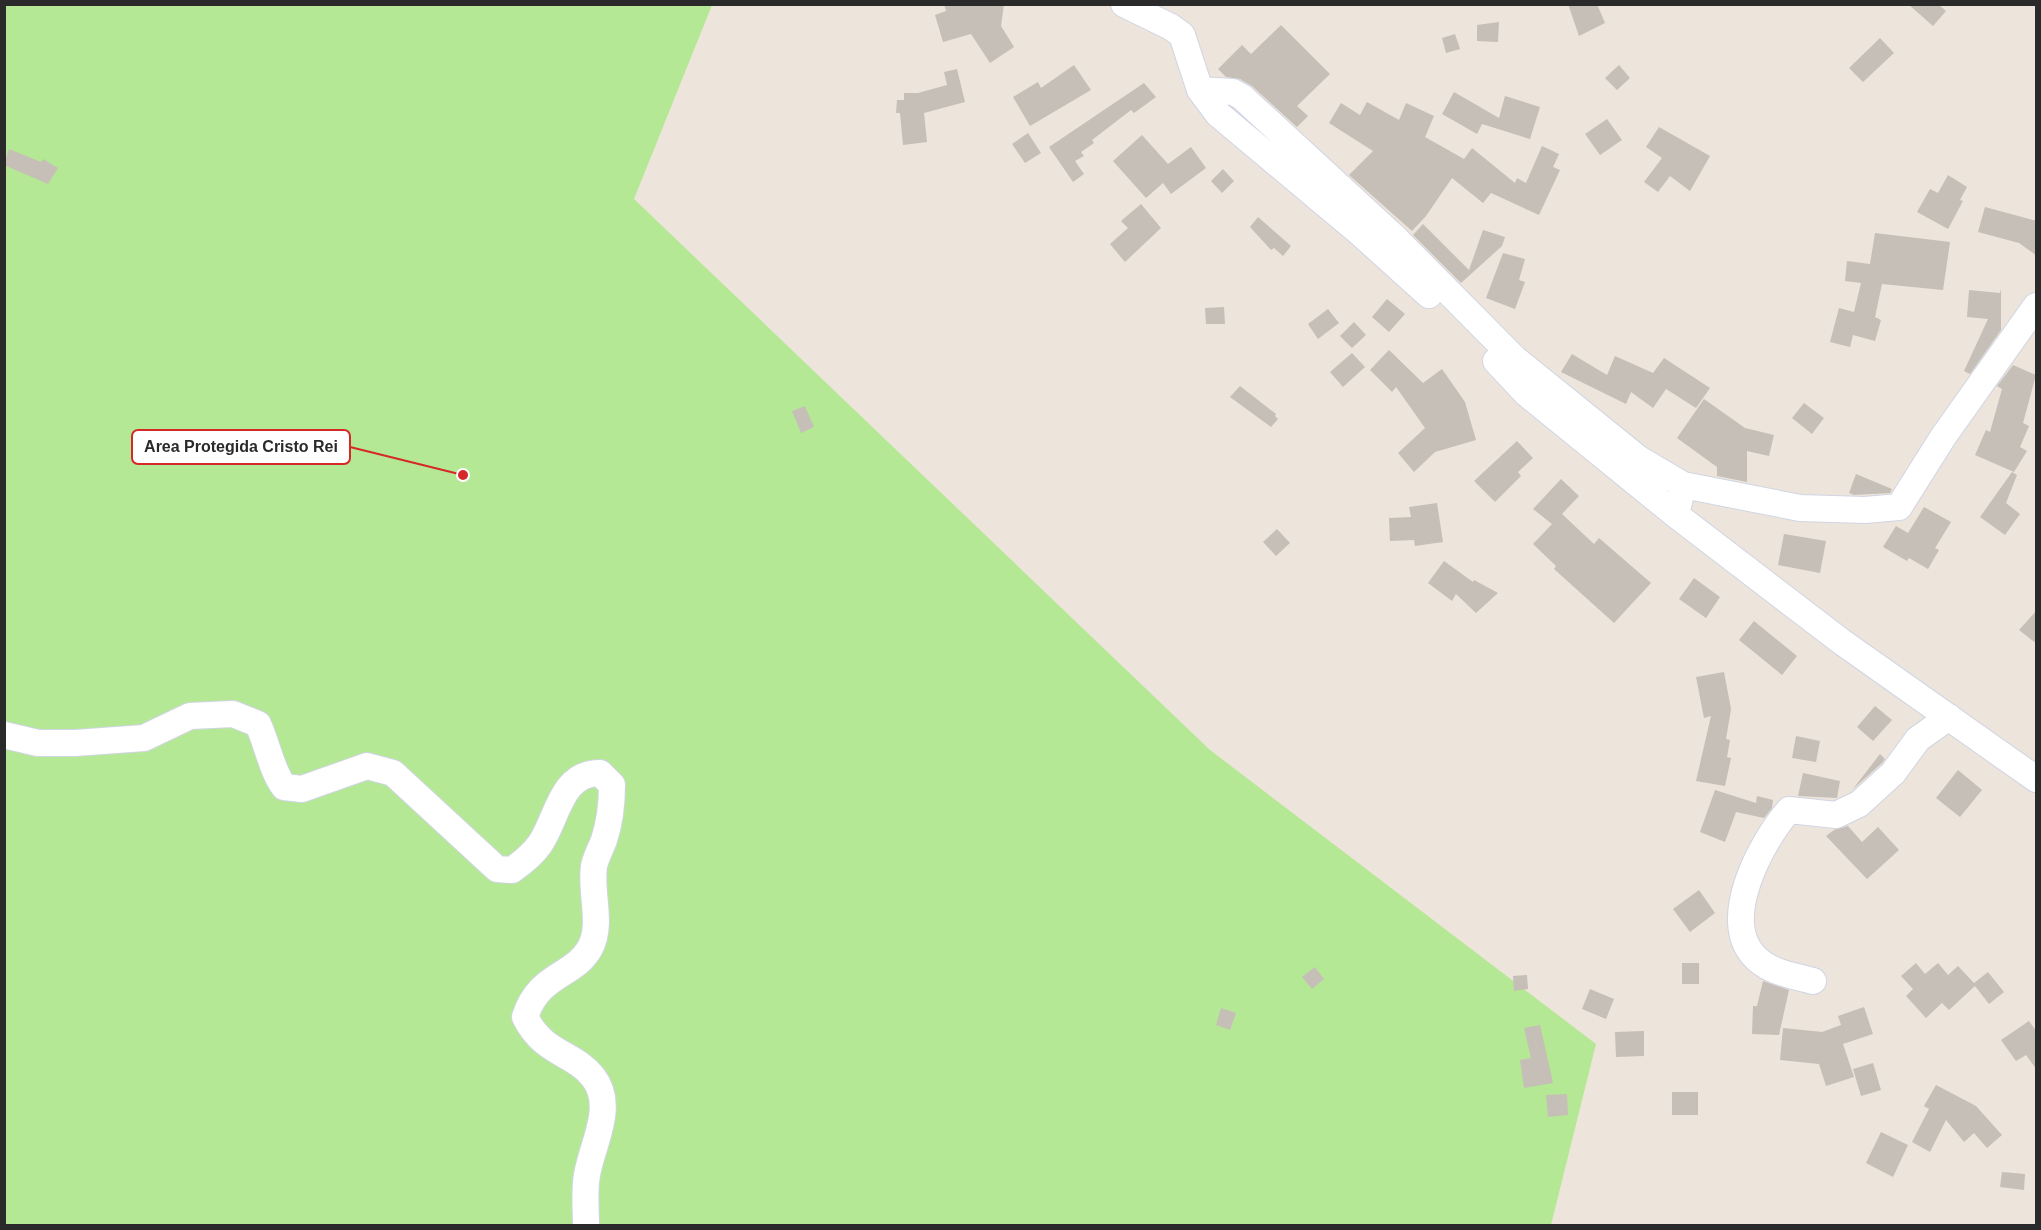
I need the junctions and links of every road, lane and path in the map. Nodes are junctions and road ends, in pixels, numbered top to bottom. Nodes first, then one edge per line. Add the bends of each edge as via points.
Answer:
1 (1124, 4) edge
2 (1200, 90) junction
3 (2037, 306) edge
4 (1683, 485) junction
5 (1676, 515) junction
6 (1949, 717) junction
7 (4, 735) edge
8 (2037, 779) edge
9 (1813, 981) dead end
10 (586, 1226) edge

1 - 2 street via 1182,35
2 - 4 street via 1233,92 1242,97 1393,236 1515,359 1639,459
2 - 5 street via 1218,114 1359,232 1460,324 1527,394
3 - 4 street via 1943,437 1899,507 1800,508
4 - 5 street
5 - 6 street via 1842,642
6 - 8 street
6 - 9 street via 1918,739 1893,772 1859,804 1836,814 1789,810 1775,826 1745,886 1742,936 1757,959 1782,973
7 - 10 street via 38,743 144,738 190,716 233,714 258,724 270,751 274,773 284,788 302,789 367,766 393,773 497,870 512,870 523,862 540,844 573,782 586,773 600,773 612,785 612,803 594,866 596,930 589,950 543,986 530,1001 525,1017 532,1032 593,1077 602,1093 603,1113 587,1175

